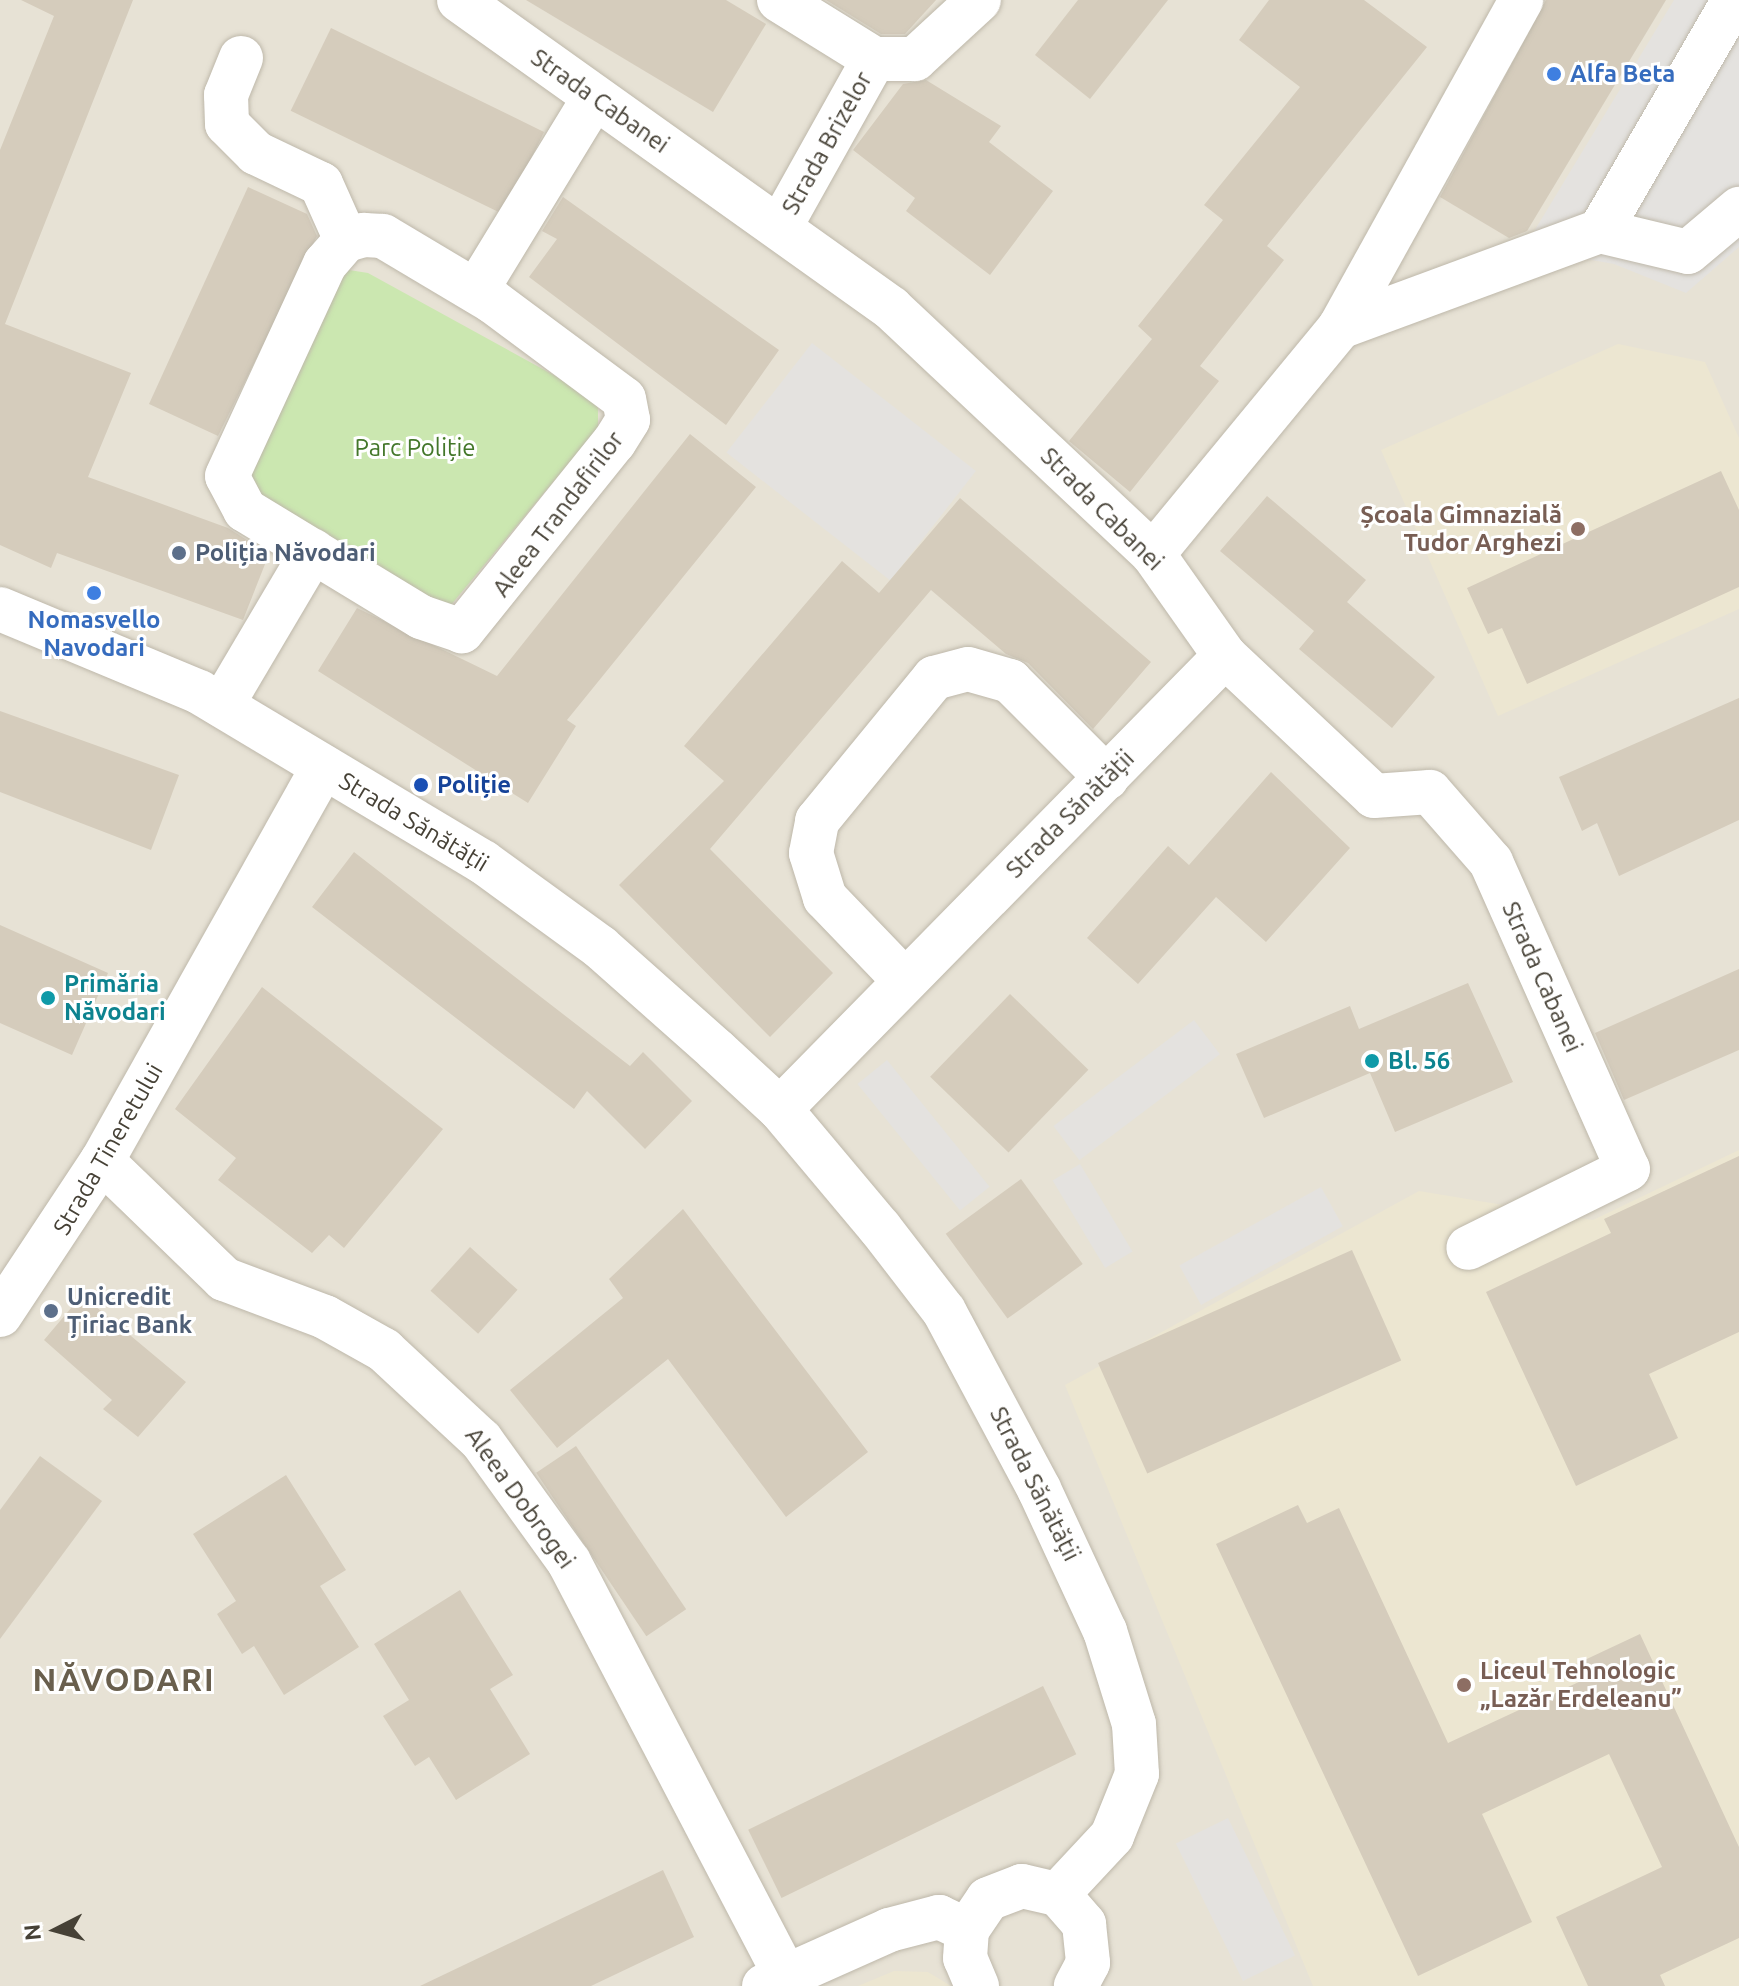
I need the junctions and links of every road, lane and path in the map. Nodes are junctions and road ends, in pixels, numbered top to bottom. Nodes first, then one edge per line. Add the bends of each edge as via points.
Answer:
1 (459, 0) edge
2 (779, 0) edge
3 (979, 0) edge
4 (1521, 0) edge
5 (1734, 0) edge
6 (241, 58) dead end
7 (874, 59) junction
8 (594, 98) junction
9 (1739, 209) edge
10 (780, 227) junction
11 (1600, 231) junction
12 (346, 240) junction
13 (476, 291) junction
14 (1340, 327) junction
15 (313, 551) junction
16 (1153, 554) junction
17 (0, 609) edge
18 (1225, 656) junction
19 (222, 705) junction
20 (323, 767) junction
21 (1107, 778) junction
22 (904, 980) junction
23 (780, 1109) junction
24 (102, 1161) junction
25 (1468, 1248) dead end
26 (0, 1315) edge
27 (1058, 1894) junction
28 (967, 1930) junction
29 (774, 1981) edge
30 (977, 1986) edge
31 (1076, 1986) edge

1 - 8 street, Strada Cabanei
2 - 7 street, Strada Brizelor
3 - 7 street, Strada Brizelor via 915,59
4 - 14 street
5 - 11 street
6 - 12 street via 226,95 227,124 256,153 321,184
7 - 10 street, Strada Brizelor
8 - 10 street, Strada Cabanei
8 - 13 street
9 - 11 street via 1688,252
10 - 16 street, Strada Cabanei via 891,308
11 - 14 street
12 - 13 street, Aleea Trandafirilor via 383,236
12 - 15 street, Aleea Trandafirilor via 325,264 227,476 245,510
13 - 15 street, Aleea Trandafirilor via 624,399 628,420 462,631 439,627
14 - 16 street
15 - 19 street
16 - 18 street, Strada Cabanei
17 - 19 street, Strada Sănătății
18 - 21 street, Strada Sănătății
18 - 25 street, Strada Cabanei via 1374,796 1430,792 1491,862 1628,1169
19 - 20 street, Strada Sănătății
20 - 23 street, Strada Sănătății via 483,862 600,947
20 - 24 street, Strada Tineretului
21 - 22 street, Strada Sănătății
21 - 22 street via 1010,681 968,669 934,678 817,821 811,853 825,898
22 - 23 street, Strada Sănătății
23 - 27 street, Strada Sănătății via 944,1311 1105,1631 1134,1724 1137,1774 1112,1836
24 - 26 street, Strada Tineretului
24 - 29 street, Aleea Dobrogei via 224,1279 325,1317 384,1350 481,1440 569,1562
27 - 28 street via 1004,1890 988,1899
27 - 31 street via 1084,1924 1089,1943
28 - 29 street via 939,1917 889,1930
28 - 30 street via 965,1958

